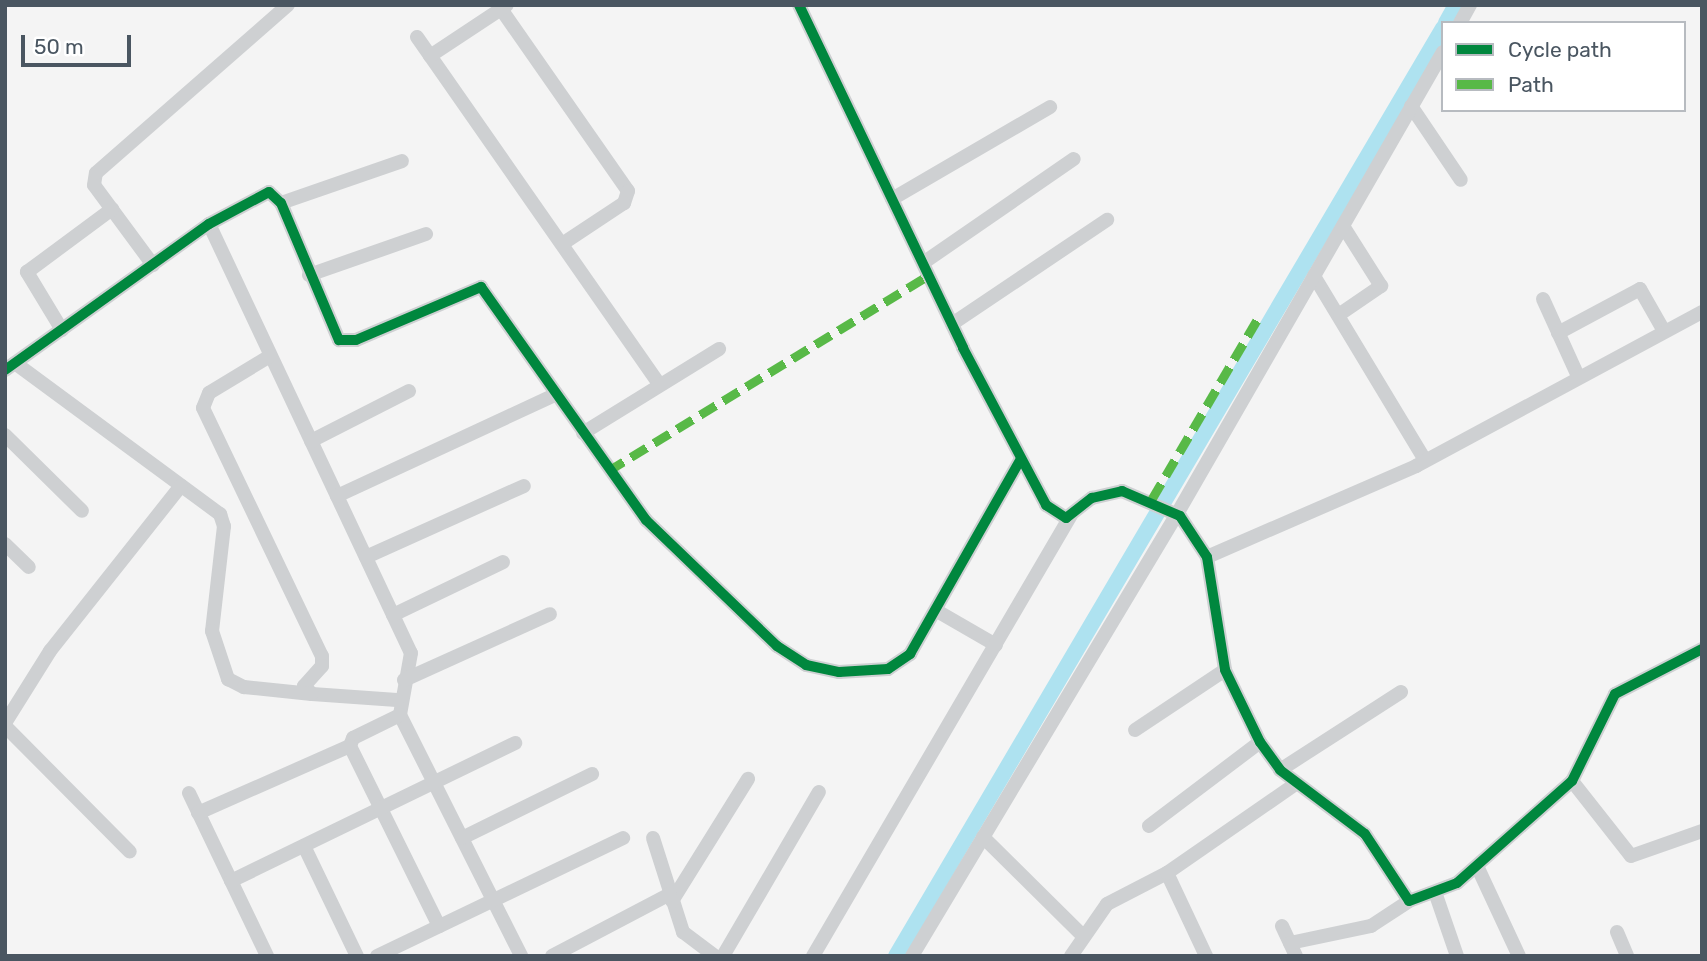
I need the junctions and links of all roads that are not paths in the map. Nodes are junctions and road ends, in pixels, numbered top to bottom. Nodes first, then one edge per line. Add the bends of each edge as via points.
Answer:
1 (288, 5) edge
2 (799, 5) edge
3 (1470, 5) edge
4 (504, 7) edge
5 (1461, 21) edge
6 (417, 37) dead end
7 (1441, 55) edge
8 (430, 56) junction
9 (1411, 106) junction
10 (1050, 107) dead end
11 (1074, 159) dead end
12 (402, 162) dead end
13 (1461, 180) dead end
14 (892, 199) junction
15 (281, 202) junction
16 (112, 209) junction
17 (1107, 220) dead end
18 (209, 224) junction
19 (1343, 226) junction
20 (426, 234) dead end
21 (562, 244) junction
22 (923, 263) junction
23 (153, 265) junction
24 (309, 275) junction
25 (1314, 276) junction
26 (1543, 299) dead end
27 (1702, 312) edge
28 (1340, 314) junction
29 (952, 324) junction
30 (62, 330) junction
31 (1664, 331) junction
32 (1558, 333) junction
33 (719, 349) dead end
34 (271, 356) junction
35 (10, 367) edge
36 (1578, 376) junction
37 (660, 385) junction
38 (409, 391) dead end
39 (557, 394) junction
40 (583, 433) junction
41 (5, 435) edge
42 (311, 441) junction
43 (1020, 460) junction
44 (1425, 460) junction
45 (181, 486) junction
46 (524, 486) dead end
47 (337, 496) junction
48 (1169, 508) junction
49 (82, 511) dead end
50 (1071, 515) junction
51 (5, 544) edge
52 (1207, 557) junction
53 (366, 558) junction
54 (503, 562) dead end
55 (29, 567) dead end
56 (937, 611) junction
57 (550, 614) dead end
58 (393, 615) junction
59 (996, 645) junction
60 (1702, 649) edge
61 (1225, 670) junction
62 (404, 680) junction
63 (1401, 692) dead end
64 (312, 694) junction
65 (398, 708) junction
66 (5, 724) edge
67 (1135, 730) dead end
68 (515, 743) dead end
69 (1260, 743) junction
70 (350, 746) junction
71 (1280, 770) junction
72 (592, 774) dead end
73 (748, 779) dead end
74 (1572, 780) junction
75 (1297, 783) junction
76 (434, 785) junction
77 (819, 792) dead end
78 (189, 793) dead end
79 (383, 809) junction
80 (198, 813) junction
81 (1149, 826) dead end
82 (1702, 831) edge
83 (983, 837) junction
84 (462, 838) junction
85 (624, 838) dead end
86 (653, 838) dead end
87 (304, 846) junction
88 (130, 852) dead end
89 (1476, 866) junction
90 (1167, 873) junction
91 (231, 881) junction
92 (1436, 895) junction
93 (671, 897) junction
94 (493, 901) junction
95 (1409, 901) junction
96 (439, 926) junction
97 (1282, 926) dead end
98 (1617, 932) dead end
99 (1082, 935) junction
100 (1293, 949) edge
101 (1073, 954) edge
102 (267, 956) edge
103 (358, 956) edge
104 (377, 956) edge
105 (521, 956) edge
106 (552, 956) edge
107 (715, 956) edge
108 (723, 956) edge
109 (813, 956) edge
110 (912, 956) edge
111 (1206, 956) edge
112 (1457, 956) edge
113 (1519, 956) edge
114 (1628, 956) edge

1 - 16 street via 96,173 94,185
2 - 14 street
3 - 5 street
4 - 8 street
4 - 21 street via 628,191 624,203
6 - 8 street
7 - 9 street
8 - 21 street
9 - 13 street
9 - 19 street
10 - 14 street
11 - 22 street
12 - 15 street
14 - 22 street
15 - 18 street via 261,192
15 - 24 street
16 - 23 street
16 - 30 street via 27,272
17 - 29 street
18 - 23 street
18 - 34 street
19 - 25 street
19 - 28 street via 1381,286
20 - 24 street
21 - 37 street
22 - 29 street
23 - 30 street
24 - 39 street via 332,332 346,341 481,287
25 - 28 street
25 - 48 street
26 - 32 street
27 - 31 street
28 - 44 street
29 - 43 street
30 - 35 street
31 - 32 street via 1640,289
31 - 36 street
32 - 36 street
33 - 37 street
34 - 42 street
34 - 64 street via 209,393 203,408 322,656 322,666 304,687
35 - 45 street
36 - 44 street
37 - 40 street
38 - 42 street
39 - 40 street
39 - 47 street
40 - 56 street via 646,520 757,630 806,665 839,672 888,669 910,654
41 - 49 street
42 - 47 street
43 - 50 street via 1055,515
43 - 56 street
44 - 52 street
45 - 64 street via 223,519 212,631 228,679 244,687
45 - 66 street via 50,651
46 - 53 street
47 - 53 street
48 - 50 street via 1109,491
48 - 52 street
48 - 83 street
50 - 59 street
51 - 55 street
52 - 61 street
53 - 58 street
54 - 58 street
56 - 59 street
57 - 62 street
58 - 62 street via 412,659
59 - 109 street
60 - 74 street via 1615,694
61 - 67 street
61 - 69 street
62 - 65 street
63 - 71 street
64 - 65 street
65 - 70 street via 353,738
65 - 76 street
66 - 88 street
68 - 76 street
69 - 71 street
69 - 81 street
70 - 79 street
70 - 80 street
71 - 75 street
72 - 84 street
73 - 93 street
74 - 82 street via 1631,856
74 - 89 street
75 - 90 street
75 - 95 street via 1364,834
76 - 79 street
76 - 84 street
77 - 108 street
78 - 80 street
79 - 87 street
79 - 96 street
80 - 91 street
83 - 99 street
83 - 110 street
84 - 94 street
85 - 94 street
86 - 93 street
87 - 91 street
87 - 103 street
89 - 92 street
89 - 113 street
90 - 99 street via 1107,904
90 - 111 street
91 - 102 street
92 - 95 street
92 - 112 street
93 - 106 street
93 - 107 street via 683,932
94 - 96 street
94 - 105 street
95 - 100 street via 1371,926
96 - 104 street
97 - 100 street
98 - 114 street
99 - 101 street

